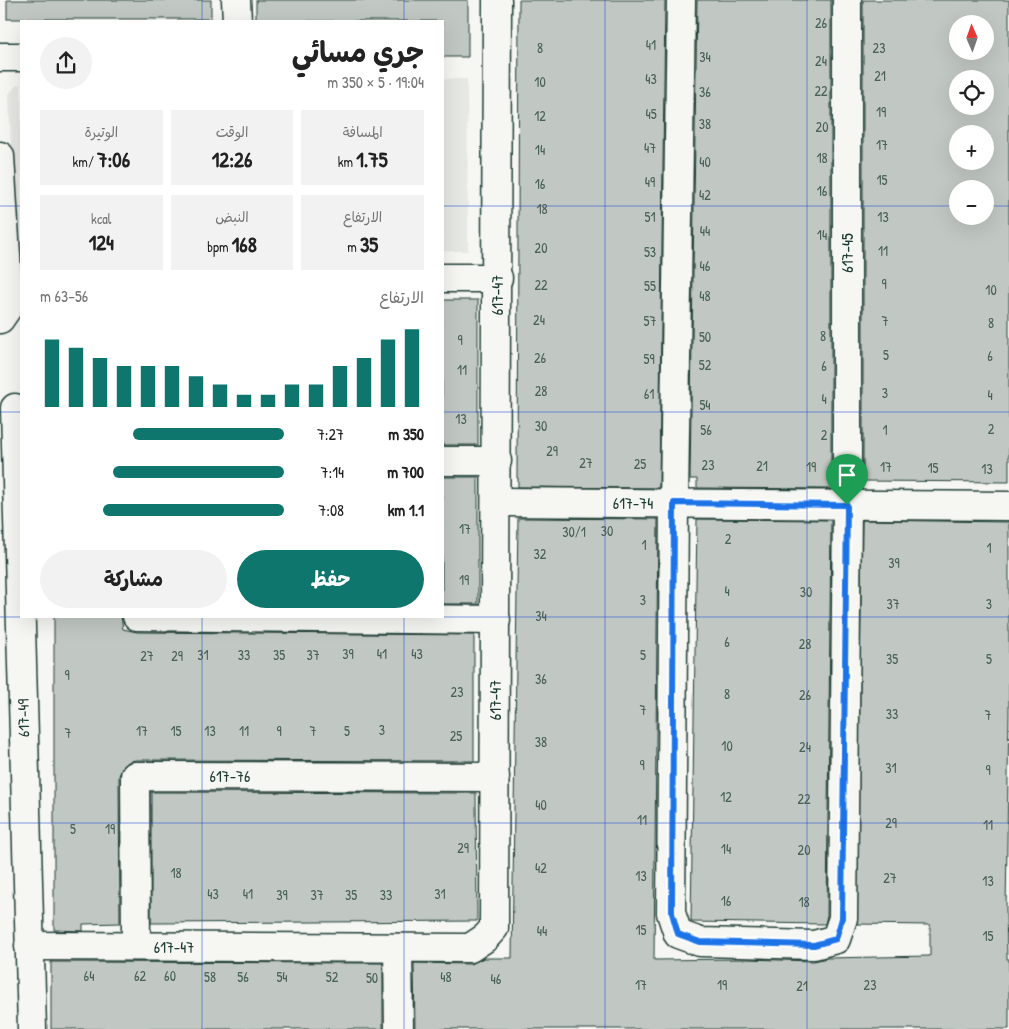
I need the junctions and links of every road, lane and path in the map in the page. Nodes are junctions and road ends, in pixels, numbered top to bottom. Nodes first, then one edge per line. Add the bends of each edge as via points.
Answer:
1 (236, 0) edge
2 (497, 0) edge
3 (681, 0) edge
4 (847, 0) edge
5 (237, 20) edge
6 (0, 57) edge
7 (20, 57) edge
8 (0, 156) edge
9 (14, 277) edge
10 (444, 278) edge
11 (498, 278) junction
12 (4, 312) edge
13 (15, 408) dead end
14 (444, 461) edge
15 (497, 461) junction
16 (496, 502) junction
17 (674, 503) junction
18 (847, 505) junction
19 (1009, 506) edge
20 (20, 600) edge
21 (20, 618) edge
22 (316, 618) edge
23 (496, 620) junction
24 (495, 777) junction
25 (29, 946) junction
26 (136, 946) junction
27 (398, 948) junction
28 (32, 1029) edge
29 (399, 1029) edge

1 - 5 street
2 - 11 street, 617-47
3 - 17 street
4 - 18 street, 617-45
6 - 7 street
8 - 9 street
9 - 12 street
10 - 11 street
11 - 15 street, 617-47
13 - 20 street, 617-49
14 - 15 street
15 - 16 street, 617-47
16 - 17 street, 617-74
16 - 23 street, 617-47
17 - 18 street, 617-74
17 - 18 street, 617-45 via 672,913 678,934 700,942 814,945 836,939 842,918
18 - 19 street, 617-74
21 - 25 street, 617-49
22 - 23 street
23 - 24 street, 617-47
24 - 26 street, 617-76 via 135,776
24 - 27 street, 617-47 via 494,928 470,948
25 - 26 street, 617-47
25 - 28 street, 617-49
26 - 27 street, 617-47
27 - 29 street

